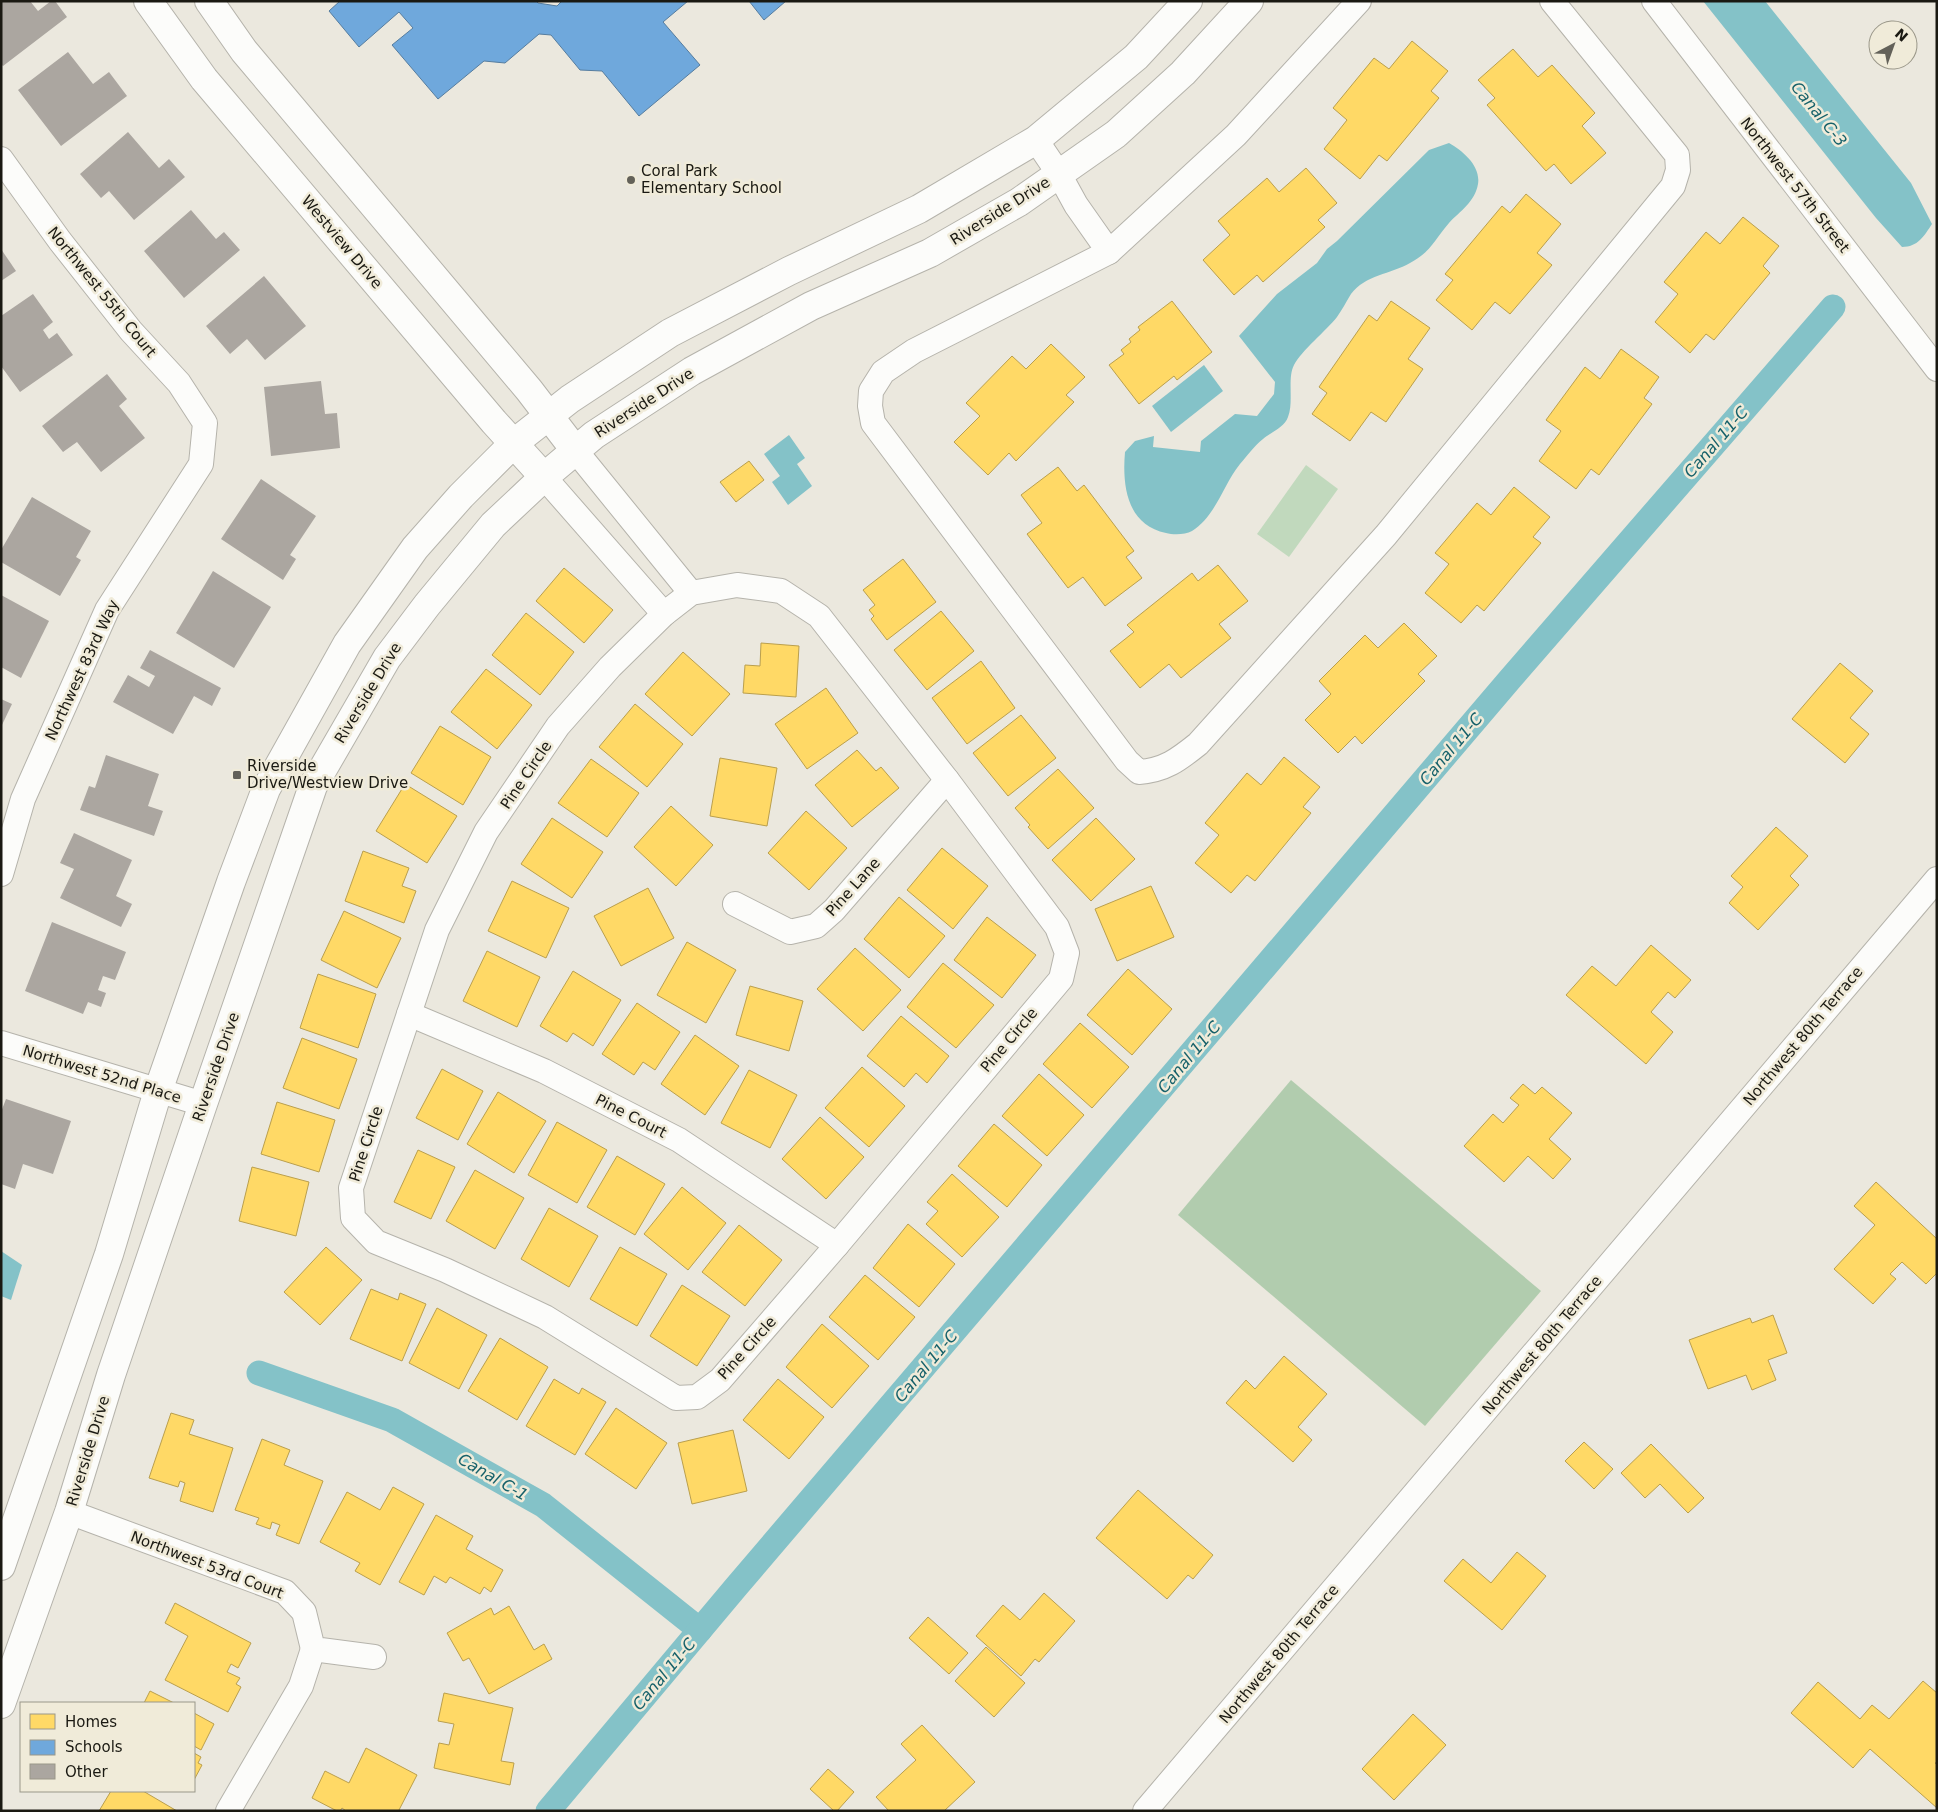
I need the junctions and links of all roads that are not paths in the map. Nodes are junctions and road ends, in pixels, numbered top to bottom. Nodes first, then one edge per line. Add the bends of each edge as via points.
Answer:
1 (148, 1) edge
2 (210, 1) edge
3 (1188, 1) edge
4 (1249, 1) edge
5 (1359, 1) edge
6 (1552, 1) edge
7 (1654, 1) edge
8 (1036, 140) junction
9 (1, 159) edge
10 (1060, 174) junction
11 (1109, 252) junction
12 (1937, 369) edge
13 (548, 414) junction
14 (205, 423) joint
15 (514, 443) junction
16 (575, 450) junction
17 (544, 477) junction
18 (690, 593) junction
19 (664, 614) junction
20 (947, 780) junction
21 (1, 874) edge
22 (1937, 879) edge
23 (735, 904) dead end
24 (409, 1014) junction
25 (1, 1043) edge
26 (158, 1091) junction
27 (203, 1104) junction
28 (837, 1245) junction
29 (69, 1512) junction
30 (1, 1566) edge
31 (313, 1648) junction
32 (374, 1657) dead end
33 (1, 1704) edge
34 (228, 1811) edge
35 (1145, 1811) edge

1 - 15 street, Westview Drive via 204,79
2 - 13 street via 244,52
3 - 8 street via 1136,57
4 - 10 street, Riverside Drive via 1183,73 1116,134
5 - 11 street via 1236,135
6 - 11 street via 1677,156 1678,170 1673,186 1386,535 1198,744 1177,761 1155,771 1139,772 1127,761 874,423 870,406 871,391 883,372 914,351
7 - 12 street, Northwest 57th Street
8 - 10 street
8 - 13 street via 919,209 670,333
9 - 14 street, Northwest 55th Court via 60,241 131,331 179,384
10 - 11 street via 1076,205
10 - 16 street, Riverside Drive via 1019,202 930,253 811,306 692,371
13 - 15 street
13 - 16 street
14 - 21 street, Northwest 83rd Way via 201,464 106,610 23,799
15 - 17 street, Westview Drive
15 - 26 street via 461,496 410,556 347,644 266,789
16 - 17 street, Riverside Drive
16 - 18 street
17 - 19 street
17 - 27 street, Riverside Drive via 493,525 421,612 387,658 313,786
18 - 19 street, Pine Circle
18 - 20 street, Pine Circle via 737,585 781,591 819,616
19 - 24 street, Pine Circle via 610,667 558,726 486,832 437,930
20 - 23 street, Pine Lane via 834,910 816,926 790,932
20 - 28 street, Pine Circle via 1057,927 1067,953 1061,979
22 - 35 street, Northwest 80th Terrace
24 - 28 street, Pine Court via 544,1072 678,1140
24 - 28 street, Pine Circle via 351,1188 353,1218 376,1242 545,1316 676,1398 697,1397 720,1380
25 - 26 street, Northwest 52nd Place
26 - 27 street, Northwest 52nd Place
26 - 30 street via 109,1254
27 - 29 street, Riverside Drive via 111,1376
29 - 31 street, Northwest 53rd Court via 285,1592 304,1612
29 - 33 street, Riverside Drive
31 - 32 street
31 - 34 street via 301,1686

